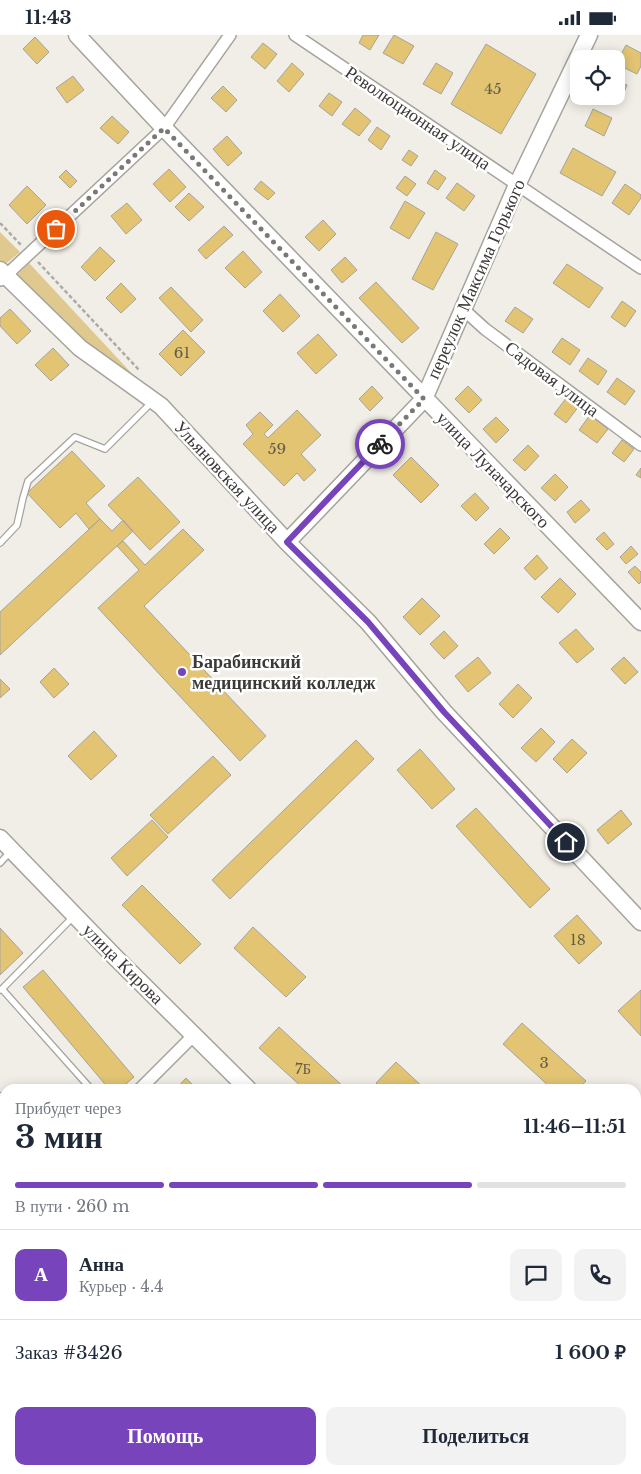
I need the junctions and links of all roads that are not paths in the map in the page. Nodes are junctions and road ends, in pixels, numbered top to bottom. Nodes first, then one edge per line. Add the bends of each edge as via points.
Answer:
1 (77, 35) edge
2 (230, 35) edge
3 (295, 35) edge
4 (589, 35) edge
5 (164, 128) junction
6 (517, 185) junction
7 (641, 268) edge
8 (2, 276) edge
9 (464, 310) junction
10 (424, 399) junction
11 (154, 401) junction
12 (641, 445) edge
13 (287, 542) junction
14 (0, 543) edge
15 (641, 622) edge
16 (0, 838) edge
17 (12, 850) junction
18 (0, 863) edge
19 (75, 915) junction
20 (641, 922) edge
21 (1, 990) edge
22 (194, 1035) junction
23 (86, 1084) edge
24 (145, 1084) edge
25 (243, 1084) edge

1 - 5 street, улица Луначарского
2 - 5 street
3 - 6 street, Революционная улица
4 - 6 street, переулок Максима Горького
5 - 8 street via 30,254
5 - 10 street, улица Луначарского
6 - 7 street, Революционная улица
6 - 9 street, переулок Максима Горького
8 - 11 street, Ульяновская улица via 80,348
9 - 10 street, переулок Максима Горького
9 - 12 street, Садовая улица
10 - 13 street, переулок Максима Горького
10 - 15 street, улица Луначарского
11 - 13 street, Ульяновская улица
11 - 14 lane via 105,449 75,437 28,481 17,525
13 - 20 street, Ульяновская улица via 368,622 444,712
16 - 17 street, улица Кирова
17 - 18 lane
17 - 19 street, улица Кирова
19 - 21 lane
19 - 22 street, улица Кирова
21 - 23 lane
22 - 24 street
22 - 25 street, улица Кирова

